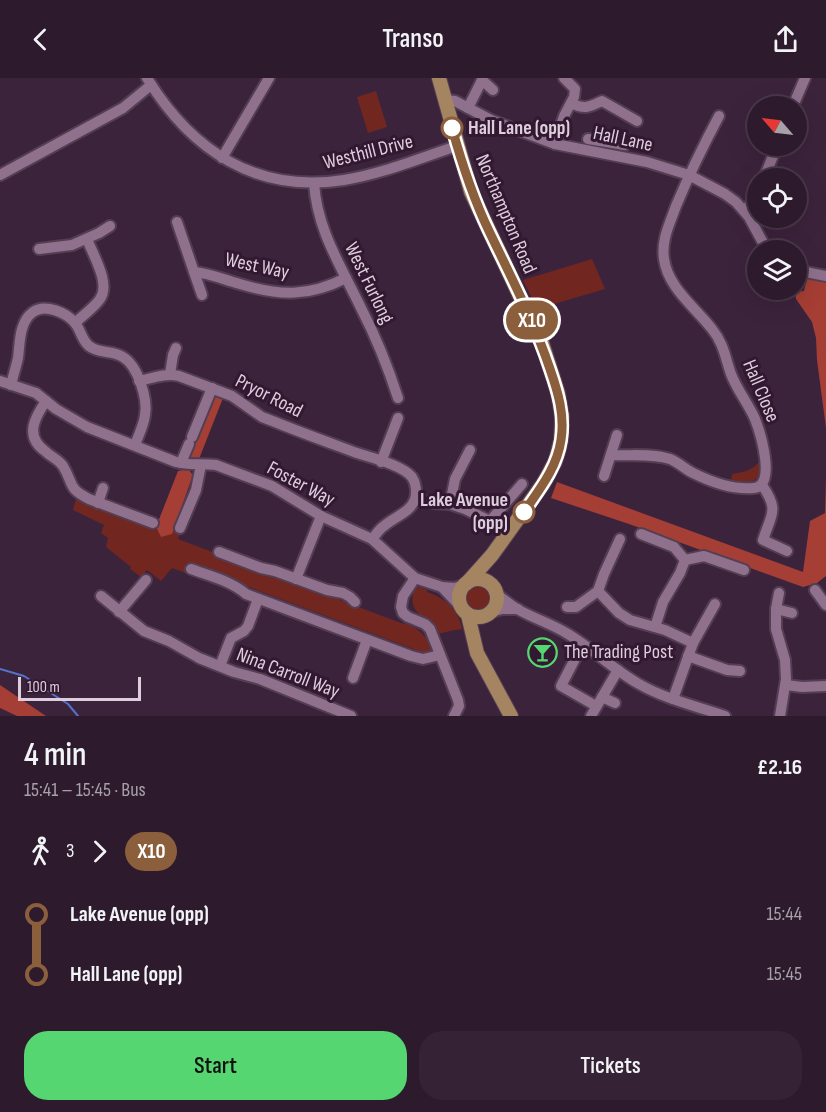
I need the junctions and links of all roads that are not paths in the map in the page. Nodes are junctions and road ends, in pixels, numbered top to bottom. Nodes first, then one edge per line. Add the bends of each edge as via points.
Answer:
1 (269, 78) edge
2 (439, 78) edge
3 (564, 78) edge
4 (805, 78) edge
5 (149, 82) edge
6 (493, 90) dead end
7 (797, 96) edge
8 (445, 100) junction
9 (571, 103) junction
10 (468, 108) junction
11 (719, 116) dead end
12 (637, 121) dead end
13 (588, 139) dead end
14 (603, 141) junction
15 (555, 144) junction
16 (624, 145) dead end
17 (457, 146) junction
18 (601, 153) junction
19 (222, 158) junction
20 (2, 174) edge
21 (689, 175) junction
22 (314, 183) junction
23 (747, 208) edge
24 (744, 210) junction
25 (177, 222) dead end
26 (110, 226) dead end
27 (87, 239) junction
28 (761, 240) edge
29 (39, 249) dead end
30 (194, 272) junction
31 (807, 272) edge
32 (826, 276) edge
33 (346, 278) junction
34 (202, 295) dead end
35 (75, 323) junction
36 (176, 348) dead end
37 (170, 374) junction
38 (139, 381) junction
39 (5, 383) edge
40 (212, 388) junction
41 (398, 398) dead end
42 (46, 401) junction
43 (398, 418) dead end
44 (618, 435) dead end
45 (135, 445) junction
46 (470, 450) dead end
47 (611, 455) junction
48 (381, 462) junction
49 (181, 463) junction
50 (201, 465) junction
51 (604, 476) dead end
52 (522, 484) dead end
53 (762, 485) junction
54 (104, 488) dead end
55 (416, 498) junction
56 (98, 502) junction
57 (450, 504) junction
58 (321, 516) junction
59 (153, 524) dead end
60 (180, 528) dead end
61 (641, 534) dead end
62 (372, 539) junction
63 (620, 539) dead end
64 (787, 551) dead end
65 (219, 552) dead end
66 (492, 555) junction
67 (685, 560) junction
68 (191, 569) dead end
69 (744, 570) dead end
70 (415, 578) junction
71 (296, 579) junction
72 (146, 580) dead end
73 (465, 584) junction
74 (442, 587) junction
75 (493, 589) junction
76 (815, 590) dead end
77 (598, 591) junction
78 (779, 593) dead end
79 (101, 596) dead end
80 (258, 599) junction
81 (355, 602) dead end
82 (715, 604) dead end
83 (826, 605) edge
84 (567, 607) dead end
85 (518, 609) junction
86 (776, 609) junction
87 (464, 610) junction
88 (119, 612) junction
89 (792, 613) dead end
90 (489, 614) junction
91 (655, 627) junction
92 (367, 640) junction
93 (693, 643) junction
94 (440, 655) junction
95 (578, 655) dead end
96 (688, 656) junction
97 (220, 666) junction
98 (618, 670) junction
99 (740, 671) dead end
100 (488, 673) junction
101 (353, 678) dead end
102 (786, 685) junction
103 (826, 686) edge
104 (673, 699) junction
105 (615, 703) dead end
106 (596, 706) edge
107 (720, 715) edge
108 (351, 716) edge
109 (454, 716) edge
110 (511, 716) edge
111 (780, 716) edge

1 - 19 street
2 - 8 main road, Northampton Road
3 - 9 street via 575,89
4 - 7 street
5 - 19 street, Westhill Drive via 183,127
5 - 20 street via 123,108
6 - 10 street via 482,80
8 - 10 street, Hall Lane
8 - 17 main road, Northampton Road
9 - 12 street via 588,108 602,101
9 - 15 street
10 - 15 street, Hall Lane
11 - 21 street, Hall Close
13 - 14 street
14 - 16 street
14 - 18 street
15 - 18 street, Hall Lane
17 - 22 street, Westhill Drive via 361,176
17 - 66 main road, Northampton Road via 471,192 542,343 562,417 561,440 549,473
18 - 21 street, Hall Lane
19 - 22 street, Westhill Drive via 267,176
21 - 24 street, Hall Lane via 725,194
21 - 53 street, Hall Close via 666,233 663,257 672,283 715,333 755,420 764,449 766,472
22 - 33 street, West Furlong via 324,234
23 - 24 street
24 - 28 street, Hall Lane
25 - 30 street, West Way
26 - 27 street
27 - 29 street
27 - 35 street via 104,284 103,292
30 - 33 street, West Way via 294,293 324,288
30 - 34 street, West Way
31 - 32 street
33 - 41 street, West Furlong via 379,345
35 - 38 street via 89,346 124,357 137,372
35 - 39 street via 50,309 33,312 22,328 17,360
36 - 37 street
37 - 38 street
37 - 40 street, Pryor Road
38 - 45 street via 145,415
39 - 42 street, Foster Way via 31,391
40 - 48 street, Pryor Road via 232,396 262,417
40 - 49 street
42 - 45 street, Foster Way via 87,428
42 - 56 street via 35,418 35,439 62,465 71,487
43 - 48 street
44 - 47 street
45 - 49 street, Foster Way
46 - 57 street via 455,479
47 - 51 street
47 - 53 street via 661,457 732,487
48 - 55 street, Pryor Road via 412,478
49 - 50 street, Foster Way
50 - 58 street, Foster Way via 216,465 272,486
50 - 60 street via 196,490
52 - 57 street via 490,522
53 - 64 street via 773,516 763,540
54 - 56 street
55 - 57 street
55 - 62 street via 407,511 382,527
56 - 59 street
58 - 62 street, Foster Way
58 - 71 street
61 - 67 street via 674,547
62 - 70 street, Foster Way
63 - 77 street
65 - 71 street
66 - 73 main road, Northampton Road
66 - 75 main road
67 - 69 street via 705,556
67 - 91 street
68 - 80 street via 230,583
70 - 74 street, Foster Way
70 - 94 street via 401,607 408,617 426,624
71 - 81 street via 343,593
72 - 88 street
73 - 74 street, Foster Way
73 - 75 main road via 478,579
73 - 87 main road via 459,595
74 - 87 street, Foster Way
75 - 85 street
75 - 90 main road via 495,606
76 - 83 street
77 - 84 street via 576,607
77 - 91 street via 619,613
78 - 86 street
79 - 88 street
80 - 92 street
80 - 97 street, Nina Carroll Way via 248,626 231,638
82 - 93 street
85 - 90 street
85 - 98 street via 567,633
86 - 89 street
86 - 102 street
87 - 90 main road via 476,617
87 - 100 main road via 477,653
88 - 97 street via 144,631
90 - 100 main road via 482,629
91 - 93 street
92 - 94 street via 423,659
92 - 101 street, Nina Carroll Way
93 - 96 street
94 - 109 street via 458,700
95 - 106 street via 561,686
96 - 99 street
96 - 104 street
97 - 108 street, Nina Carroll Way
98 - 104 street
98 - 106 street
100 - 110 main road
102 - 103 street
102 - 111 street
104 - 107 street
105 - 106 street

